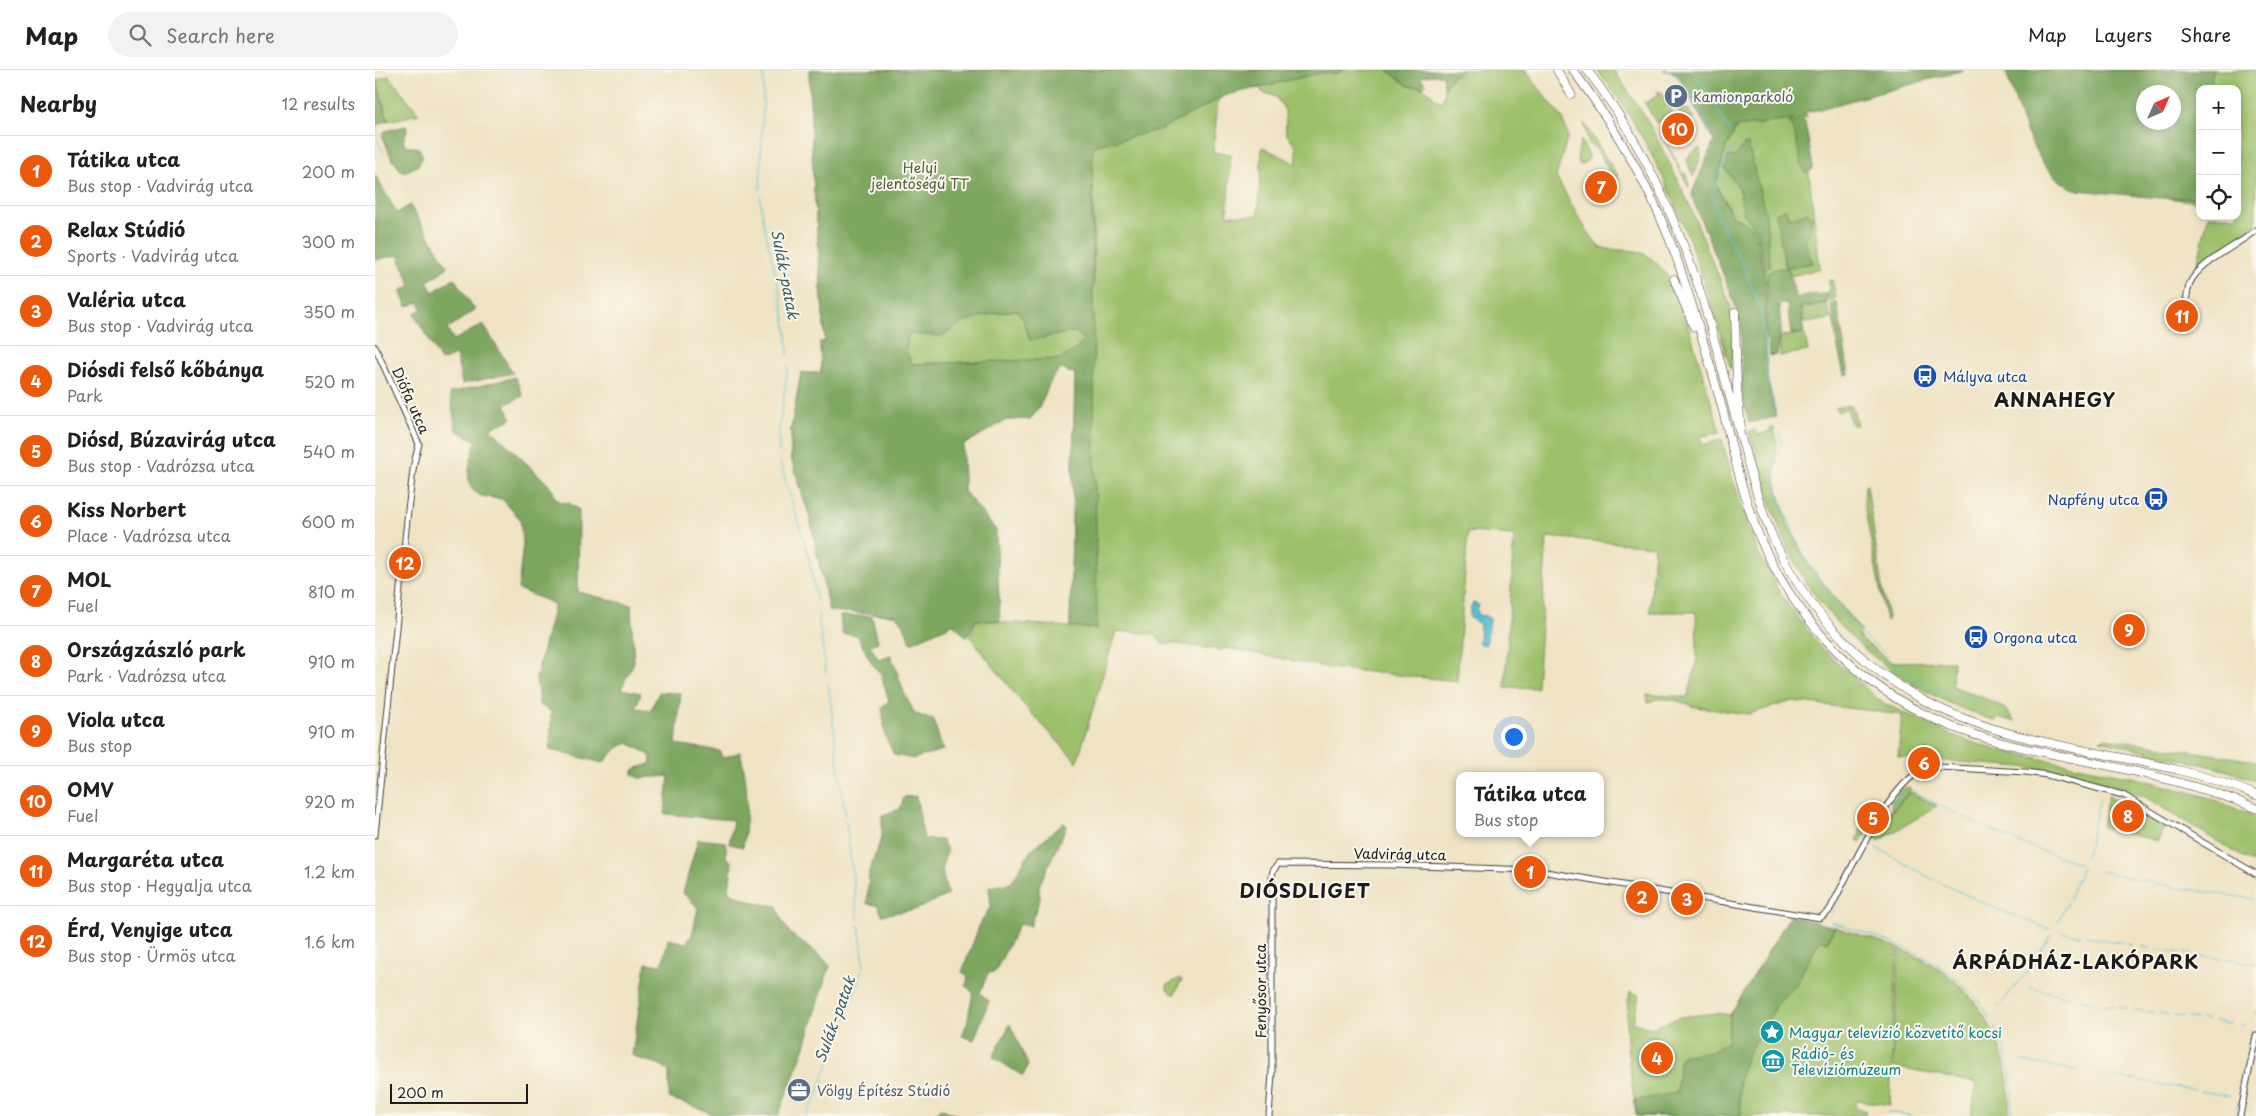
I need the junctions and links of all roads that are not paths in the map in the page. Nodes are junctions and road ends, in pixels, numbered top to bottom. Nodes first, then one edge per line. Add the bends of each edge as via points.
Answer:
1 (1557, 70) edge
2 (1573, 70) edge
3 (1587, 70) edge
4 (1571, 94) dead end
5 (2256, 230) edge
6 (1674, 279) dead end
7 (1735, 312) dead end
8 (2184, 317) dead end
9 (1703, 341) junction
10 (375, 347) edge
11 (1741, 438) junction
12 (2256, 795) edge
13 (2256, 808) edge
14 (375, 835) edge
15 (1275, 867) joint
16 (2256, 874) edge
17 (2256, 1036) edge
18 (1269, 1116) edge
19 (2240, 1116) edge

1 - 4 highway
2 - 9 highway via 1619,137 1652,200 1679,265
3 - 11 highway via 1628,129 1675,225 1700,292
5 - 8 street via 2205,266 2190,284
6 - 9 highway via 1693,326
7 - 11 highway
9 - 13 highway via 1746,500 1762,542 1802,612 1831,646 1866,677 1922,714 1967,733 2195,786
10 - 14 street, Diófa utca via 417,438 419,450 414,463
11 - 12 highway via 1769,528 1797,582 1834,631 1892,681 1945,710 2004,731 2182,771
15 - 16 street, Vadvirág utca via 1282,863 1519,868 1821,918 1829,911 1867,838 1895,796 1916,773 1932,767 2040,774 2123,795
15 - 18 street, Fenyősor utca via 1272,876
17 - 19 street

